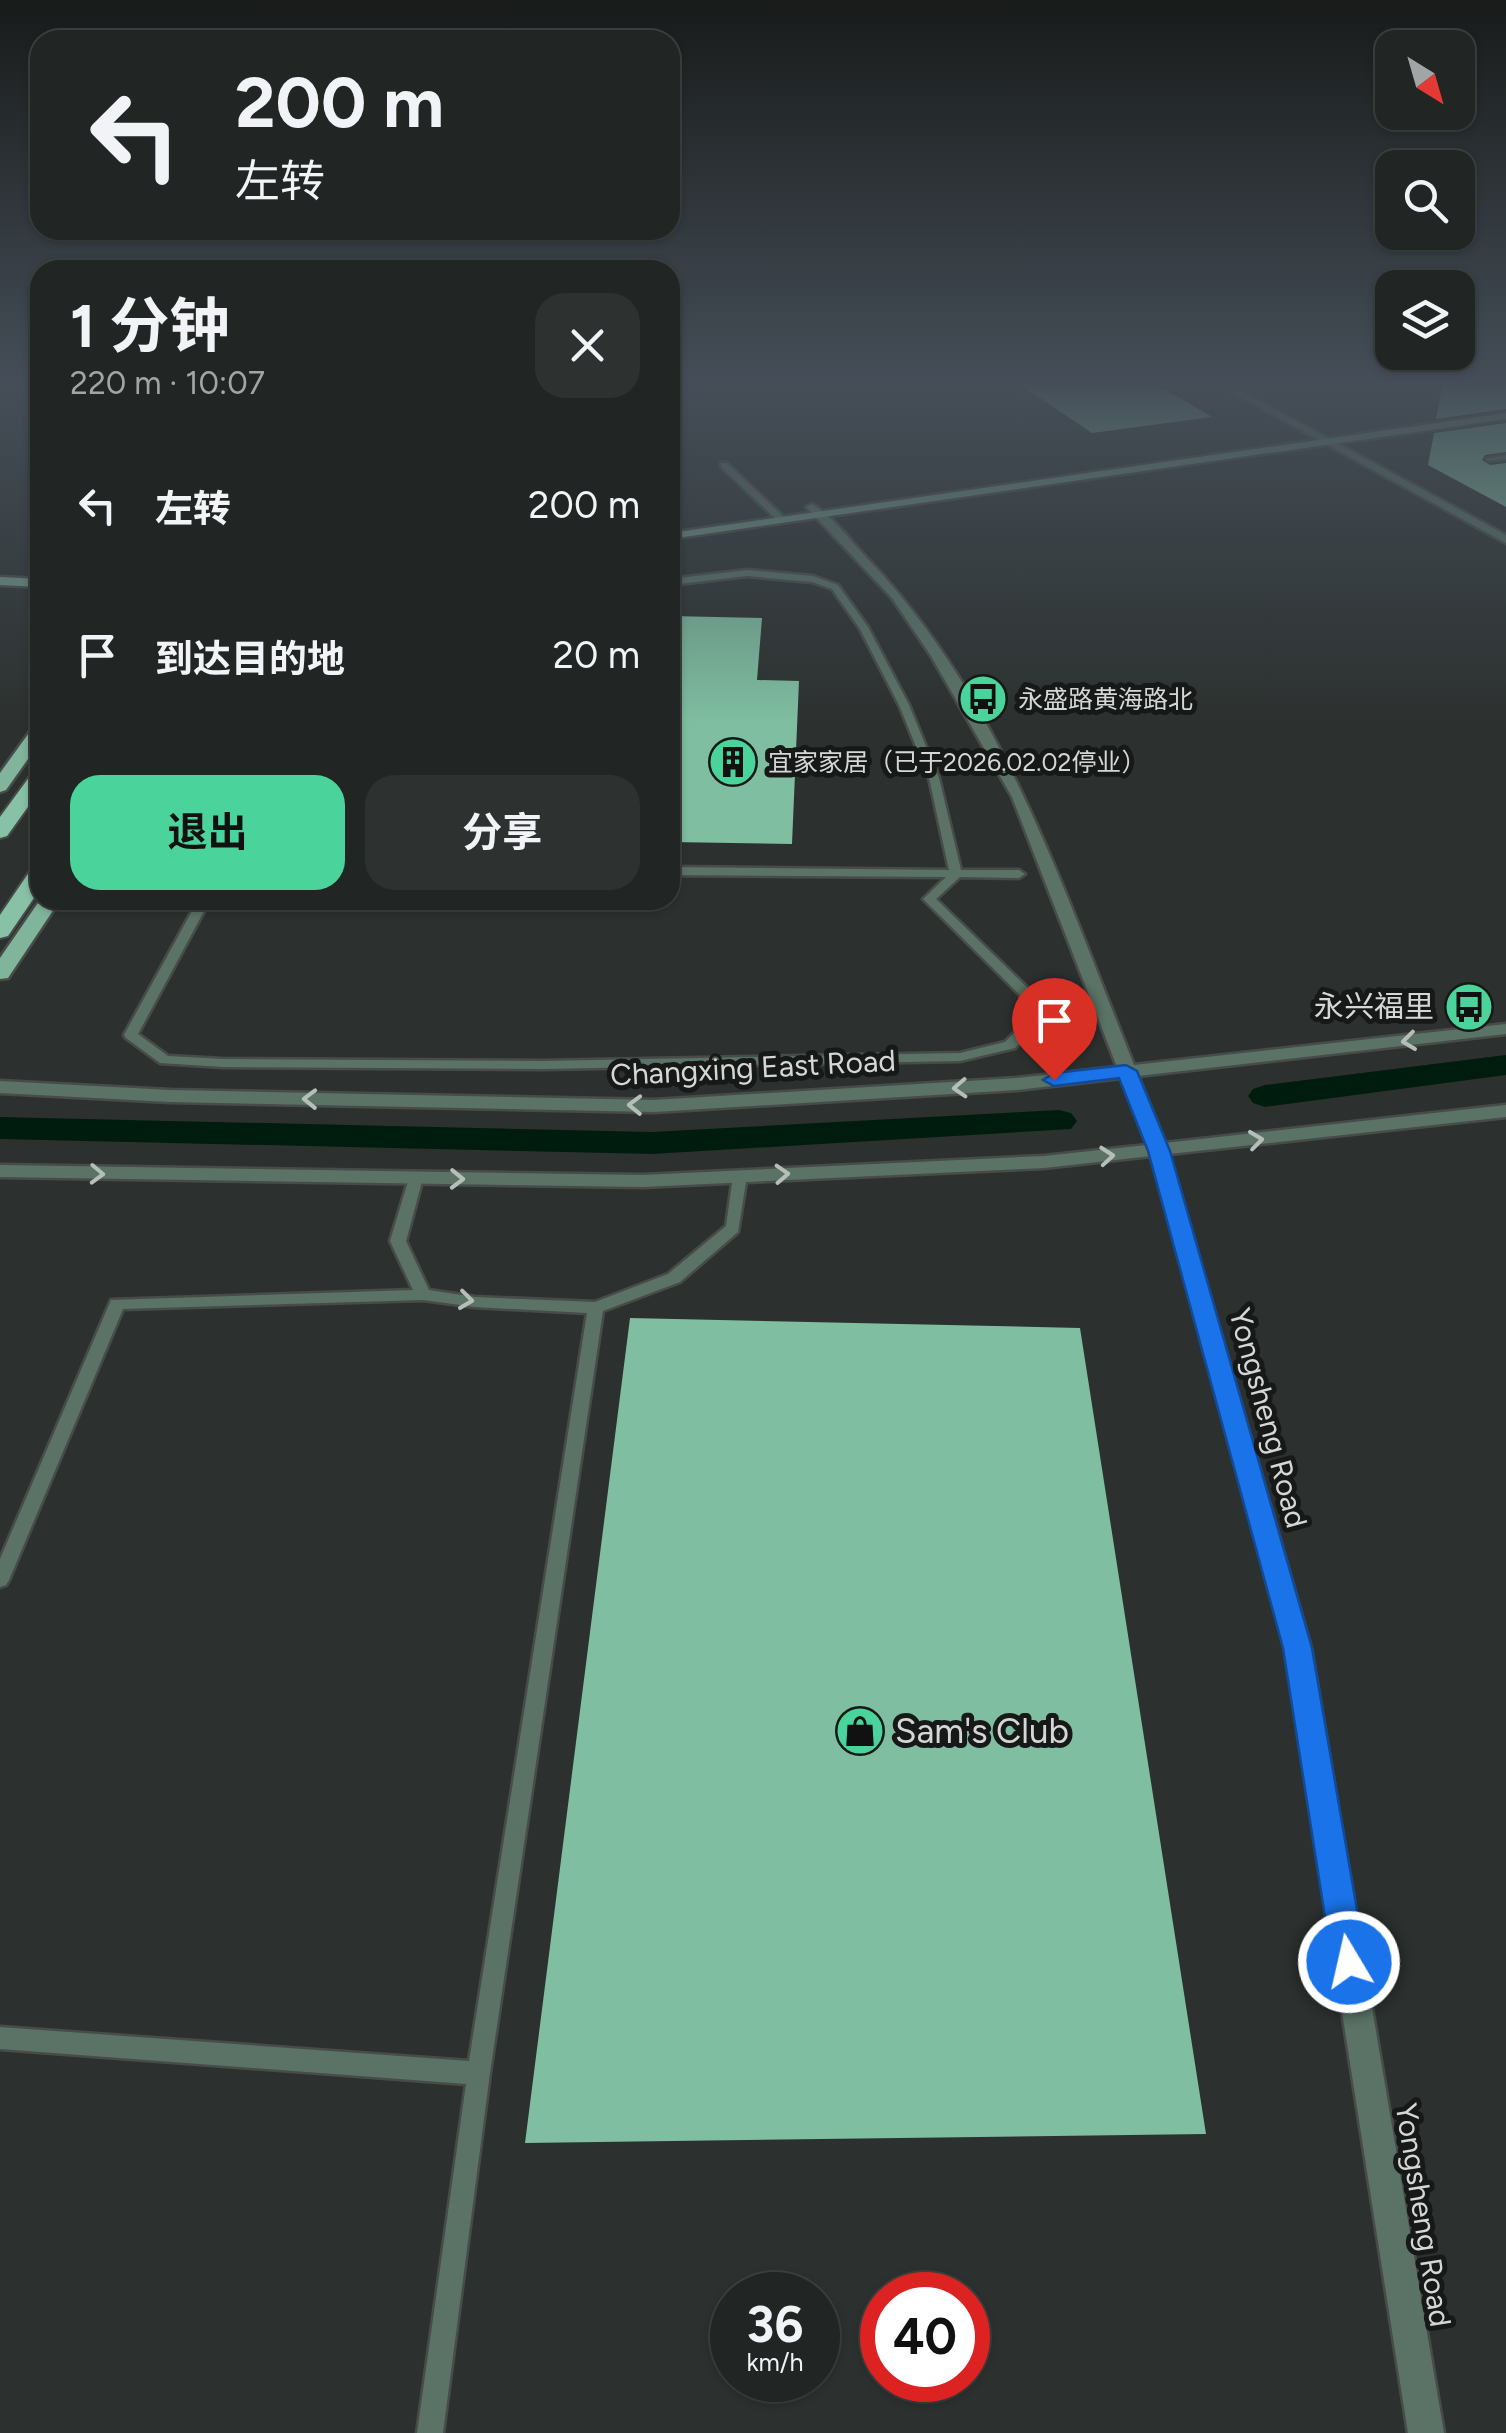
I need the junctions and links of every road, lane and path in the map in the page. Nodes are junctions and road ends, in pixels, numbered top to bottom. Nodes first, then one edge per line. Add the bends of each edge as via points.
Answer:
1 (756, 496) edge
2 (924, 496) edge
3 (1425, 496) edge
4 (815, 511) junction
5 (777, 516) junction
6 (680, 525) edge
7 (680, 534) edge
8 (1506, 540) edge
9 (680, 581) edge
10 (0, 582) edge
11 (30, 583) edge
12 (30, 744) edge
13 (0, 786) edge
14 (30, 790) edge
15 (0, 832) edge
16 (680, 871) edge
17 (956, 874) junction
18 (1019, 874) dead end
19 (30, 888) edge
20 (43, 910) edge
21 (199, 910) edge
22 (0, 931) edge
23 (0, 974) edge
24 (1506, 1029) edge
25 (1126, 1071) junction
26 (0, 1088) edge
27 (1506, 1110) edge
28 (1159, 1151) junction
29 (0, 1172) edge
30 (740, 1176) junction
31 (416, 1178) junction
32 (424, 1295) junction
33 (596, 1308) junction
34 (0, 1580) edge
35 (0, 2038) edge
36 (479, 2073) junction
37 (430, 2433) edge
38 (1426, 2433) edge

1 - 5 lane
2 - 4 main road
3 - 8 street
4 - 5 main road
4 - 25 street, Yongsheng Road via 896,596 1018,797
5 - 6 main road
5 - 7 main road
9 - 17 lane via 747,573 835,587 904,705 934,778
10 - 11 main road
12 - 13 main road
14 - 15 highway
16 - 17 lane
17 - 18 lane
17 - 21 lane via 928,900 1025,993 1036,1019 1010,1045 960,1058 390,1066 165,1060 131,1035
19 - 22 highway
20 - 23 main road
24 -> 25 street, Changxing East Road
25 -> 26 street, Changxing East Road via 654,1106
25 - 28 street, Yongsheng Road
28 -> 27 street
30 -> 28 street
28 - 38 street, Yongsheng Road via 1298,1648
29 -> 31 street
31 -> 30 street
30 - 33 lane via 733,1228 674,1278
31 - 32 lane via 398,1241
32 -> 33 lane
32 - 34 lane via 117,1304
33 - 36 lane
35 - 36 lane
36 - 37 lane

